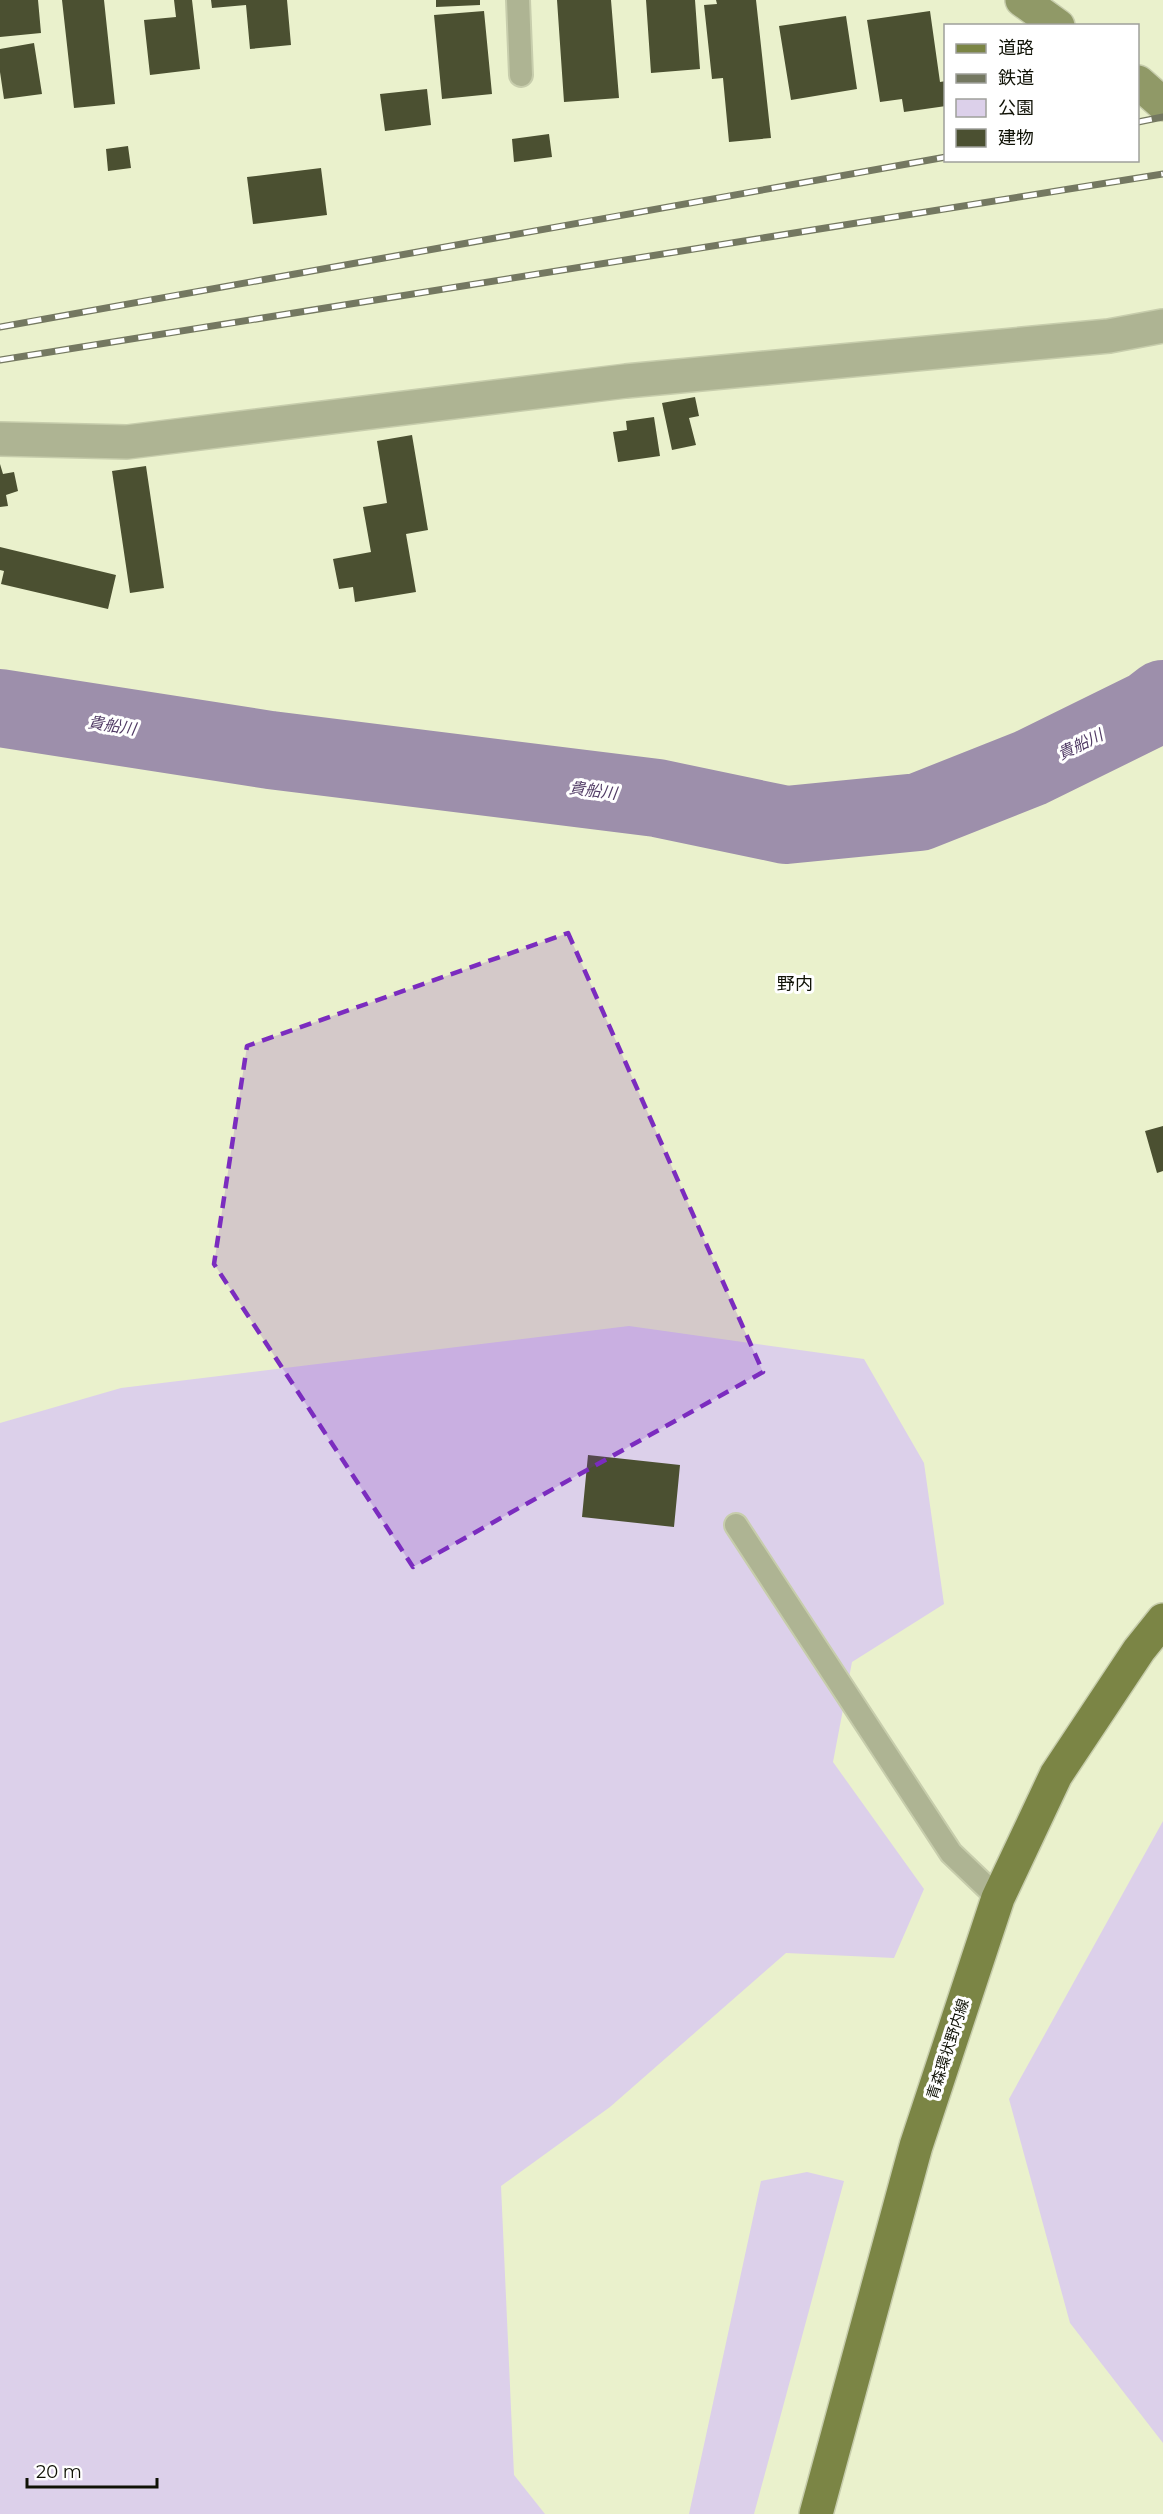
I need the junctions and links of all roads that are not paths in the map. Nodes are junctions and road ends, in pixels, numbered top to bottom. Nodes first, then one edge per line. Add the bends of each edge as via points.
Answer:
1 (518, 0) edge
2 (1022, 0) edge
3 (1055, 24) edge
4 (521, 75) dead end
5 (1139, 84) edge
6 (1163, 104) edge
7 (1163, 326) edge
8 (0, 439) edge
9 (736, 1525) dead end
10 (1163, 1620) edge
11 (998, 1898) junction
12 (816, 2514) edge

1 - 4 lane
2 - 3 main road
5 - 6 main road
7 - 8 street via 1097,338 626,381 127,442
9 - 11 lane via 951,1853
10 - 11 main road, 青森環状野内線 via 1056,1775
11 - 12 main road, 青森環状野内線 via 916,2146

